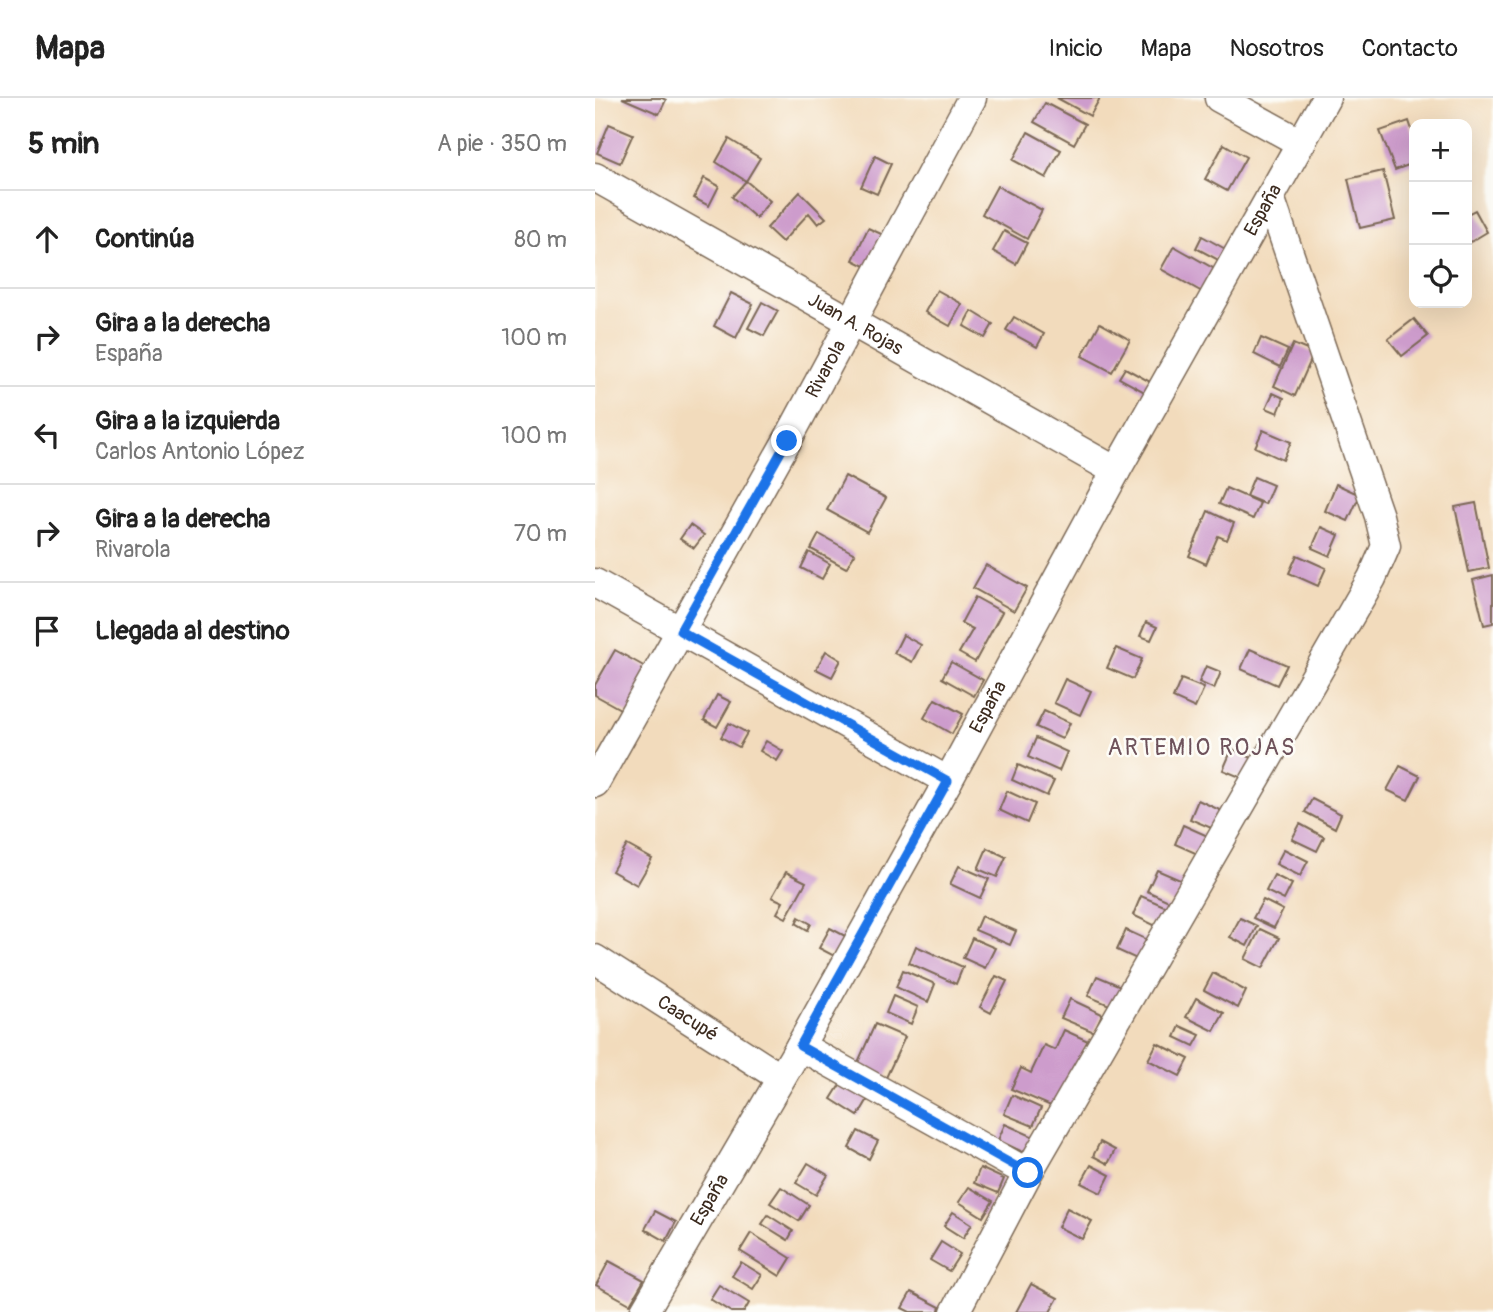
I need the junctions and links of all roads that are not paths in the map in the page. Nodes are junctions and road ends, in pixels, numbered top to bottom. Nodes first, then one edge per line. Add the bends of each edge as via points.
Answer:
1 (972, 98) edge
2 (1219, 98) edge
3 (1327, 98) edge
4 (1301, 143) junction
5 (595, 177) edge
6 (1269, 197) junction
7 (853, 320) junction
8 (1116, 471) junction
9 (595, 583) edge
10 (680, 631) junction
11 (948, 781) junction
12 (595, 783) edge
13 (595, 959) edge
14 (800, 1046) junction
15 (781, 1077) junction
16 (1028, 1173) junction
17 (644, 1312) edge
18 (955, 1312) edge

1 - 7 street, Rivarola
2 - 4 street
3 - 4 street, España
4 - 6 street, España
5 - 7 street, Juan A. Rojas
6 - 8 street, España
6 - 16 street via 1386,545 1372,578
7 - 8 street, Juan A. Rojas
7 - 10 street, Rivarola
8 - 11 street, España
9 - 10 street
10 - 11 street
10 - 12 street, Rivarola
11 - 14 street, España
13 - 15 street, Caacupé
14 - 15 street, España
14 - 16 street
15 - 17 street, España
16 - 18 street

